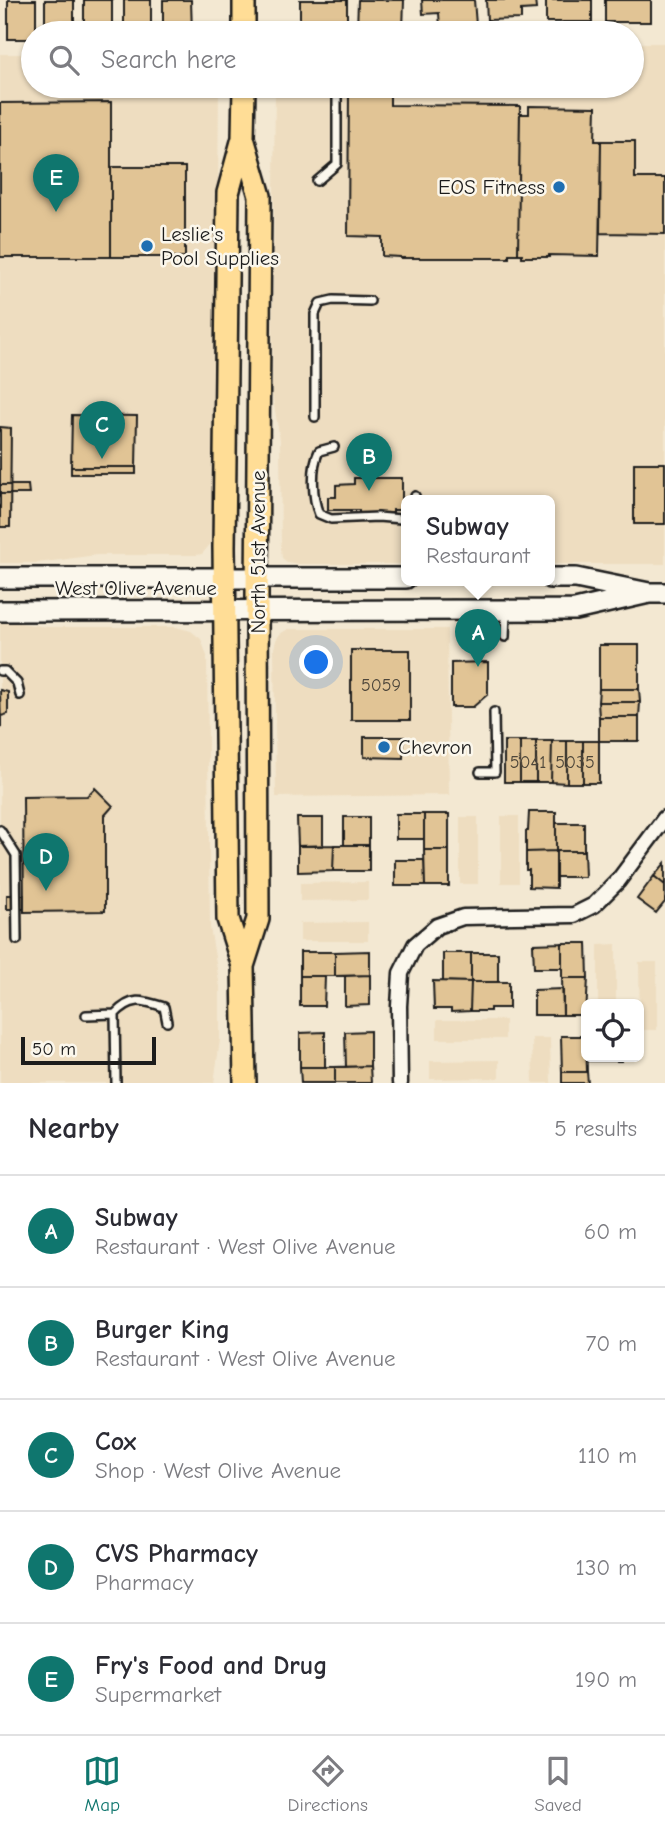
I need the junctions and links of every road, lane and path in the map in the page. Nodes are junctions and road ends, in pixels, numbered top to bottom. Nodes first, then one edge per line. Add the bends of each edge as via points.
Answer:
1 (244, 0) edge
2 (244, 21) edge
3 (243, 98) edge
4 (337, 98) edge
5 (243, 138) junction
6 (317, 181) dead end
7 (370, 301) dead end
8 (315, 417) dead end
9 (334, 447) dead end
10 (401, 519) edge
11 (224, 577) junction
12 (258, 577) junction
13 (0, 578) edge
14 (401, 578) edge
15 (555, 578) edge
16 (657, 593) edge
17 (506, 610) junction
18 (0, 611) edge
19 (224, 611) junction
20 (258, 612) junction
21 (505, 637) dead end
22 (0, 671) edge
23 (20, 695) dead end
24 (494, 712) dead end
25 (480, 772) dead end
26 (665, 818) edge
27 (0, 830) edge
28 (17, 940) dead end
29 (243, 966) junction
30 (86, 1014) dead end
31 (115, 1014) junction
32 (167, 1022) dead end
33 (116, 1083) edge
34 (245, 1083) edge
35 (400, 1083) edge

1 - 2 main road
3 - 5 main road, North 51st Avenue
4 - 6 lane via 337,164
5 - 11 main road, North 51st Avenue via 228,193
5 - 12 main road, North 51st Avenue via 260,196
7 - 8 lane via 320,303 315,314
9 - 10 lane via 319,451 315,460 314,503 319,514 331,519
11 - 12 main road, West Olive Avenue
11 - 13 main road, West Olive Avenue
11 - 19 main road, North 51st Avenue
12 - 14 main road, West Olive Avenue
12 - 20 main road, North 51st Avenue
15 - 16 main road, West Olive Avenue
16 - 17 main road, West Olive Avenue via 575,610
17 - 20 main road, West Olive Avenue
17 - 21 lane
18 - 19 main road, West Olive Avenue
19 - 20 main road, West Olive Avenue
19 - 29 main road, North 51st Avenue via 228,919
20 - 29 main road, North 51st Avenue via 258,919
22 - 23 lane via 17,683
24 - 25 lane via 495,772
26 - 35 street via 594,905 574,915 463,917 437,926 415,945 401,973
27 - 28 lane via 16,855
29 - 34 main road, North 51st Avenue
30 - 31 lane
31 - 32 lane via 126,1002 144,1000 164,1007
31 - 33 lane

